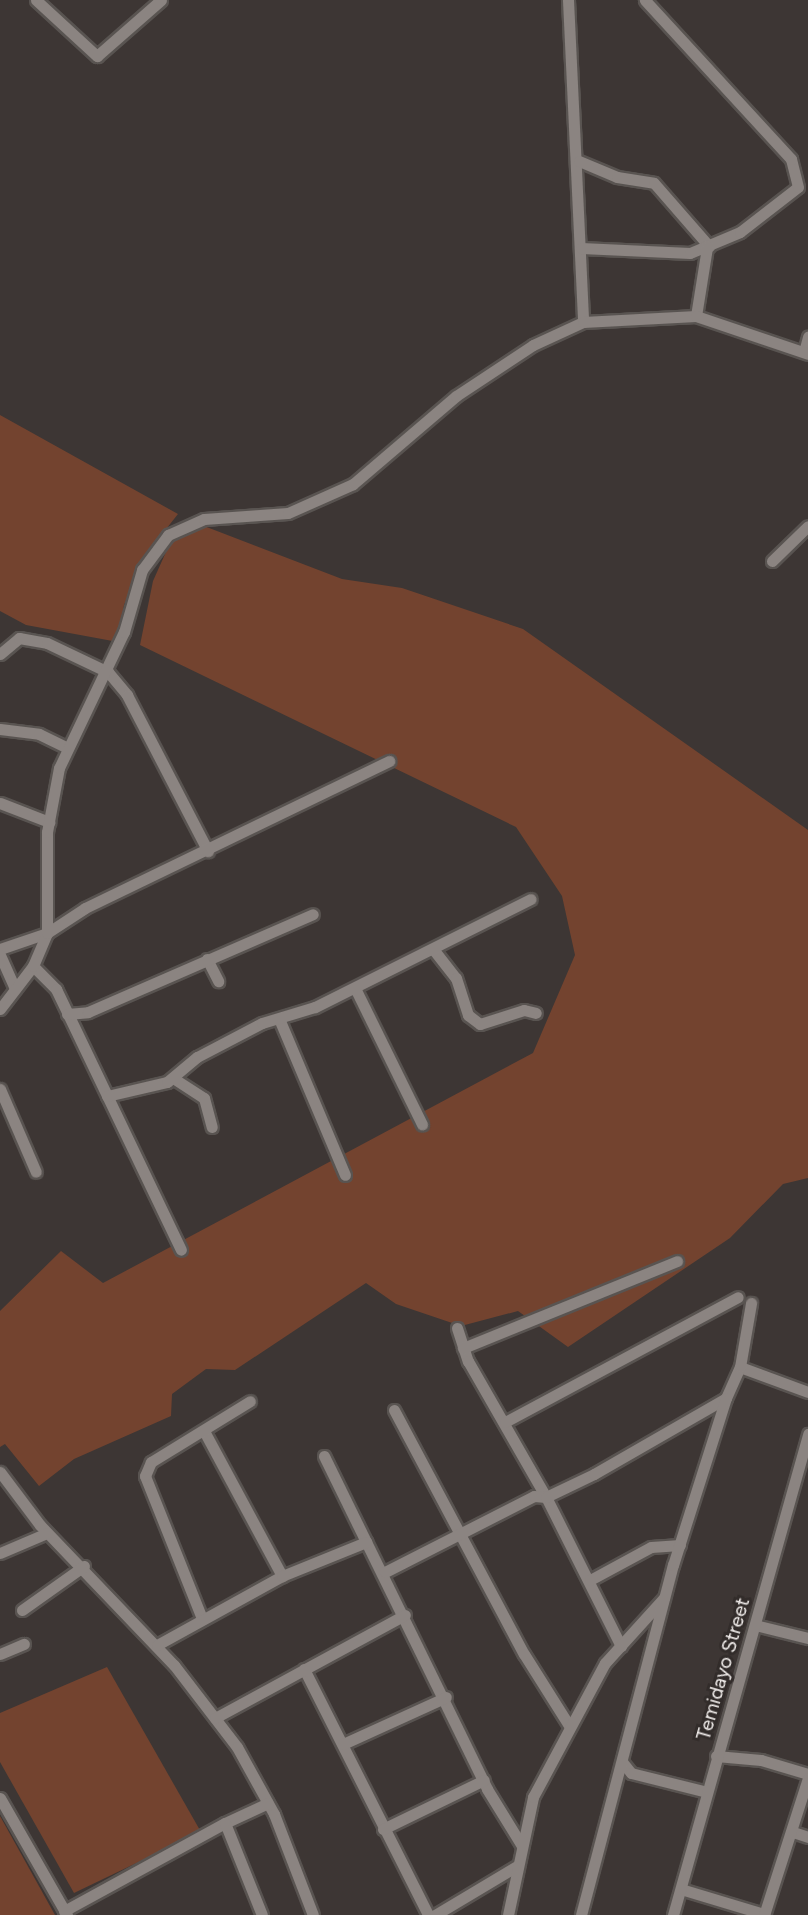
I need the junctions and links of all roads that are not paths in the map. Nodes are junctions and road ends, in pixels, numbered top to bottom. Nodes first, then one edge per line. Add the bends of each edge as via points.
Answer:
1 (36, 0) edge
2 (161, 0) edge
3 (568, 0) edge
4 (645, 0) edge
5 (579, 161) junction
6 (708, 246) junction
7 (581, 248) junction
8 (696, 316) junction
9 (583, 322) junction
10 (808, 337) edge
11 (806, 353) edge
12 (808, 526) edge
13 (772, 561) dead end
14 (0, 654) edge
15 (108, 672) junction
16 (0, 729) edge
17 (68, 748) junction
18 (389, 761) dead end
19 (0, 803) edge
20 (49, 822) junction
21 (208, 851) junction
22 (531, 899) dead end
23 (313, 914) dead end
24 (47, 933) junction
25 (433, 949) junction
26 (0, 952) edge
27 (207, 959) junction
28 (33, 966) junction
29 (218, 981) dead end
30 (355, 988) junction
31 (15, 989) junction
32 (0, 1009) edge
33 (536, 1013) dead end
34 (67, 1014) junction
35 (280, 1021) junction
36 (173, 1078) junction
37 (0, 1089) edge
38 (107, 1096) junction
39 (422, 1124) dead end
40 (212, 1127) dead end
41 (36, 1172) dead end
42 (345, 1175) dead end
43 (181, 1250) dead end
44 (677, 1261) dead end
45 (738, 1297) dead end
46 (751, 1303) dead end
47 (457, 1328) dead end
48 (463, 1348) junction
49 (740, 1367) junction
50 (808, 1392) edge
51 (726, 1398) junction
52 (250, 1401) dead end
53 (394, 1410) dead end
54 (505, 1422) junction
55 (204, 1431) junction
56 (808, 1434) edge
57 (324, 1456) dead end
58 (0, 1472) edge
59 (544, 1495) junction
60 (47, 1533) junction
61 (462, 1533) junction
62 (366, 1542) junction
63 (680, 1545) junction
64 (0, 1553) edge
65 (84, 1566) junction
66 (385, 1572) junction
67 (282, 1576) junction
68 (590, 1580) junction
69 (664, 1598) junction
70 (22, 1610) dead end
71 (405, 1615) junction
72 (201, 1616) junction
73 (755, 1625) junction
74 (808, 1638) edge
75 (24, 1644) dead end
76 (157, 1645) junction
77 (621, 1646) junction
78 (0, 1654) edge
79 (304, 1669) junction
80 (446, 1697) junction
81 (215, 1718) junction
82 (570, 1727) junction
83 (343, 1744) junction
84 (716, 1756) junction
85 (623, 1763) junction
86 (808, 1776) edge
87 (484, 1780) junction
88 (707, 1792) junction
89 (0, 1798) edge
90 (268, 1803) junction
91 (225, 1823) junction
92 (383, 1829) junction
93 (793, 1832) junction
94 (808, 1837) edge
95 (522, 1846) junction
96 (517, 1866) junction
97 (681, 1889) junction
98 (66, 1913) edge
99 (764, 1914) edge
100 (262, 1915) edge
101 (313, 1915) edge
102 (428, 1915) edge
103 (435, 1915) edge
104 (508, 1915) edge
105 (581, 1915) edge
106 (673, 1915) edge

1 - 2 street via 97,56
3 - 5 street
4 - 6 street via 795,167 798,187 758,220
5 - 6 street via 617,177 654,183
5 - 7 street
6 - 7 street via 681,253
6 - 8 street
7 - 9 street
8 - 9 street
8 - 11 street
9 - 15 street via 533,345 456,396 376,466 332,495 279,515 204,519 168,535 142,570
10 - 11 street
12 - 13 street
14 - 15 street via 19,638 47,643
15 - 17 street
15 - 21 street via 127,695
16 - 17 street via 39,734
17 - 20 street
18 - 21 street
19 - 20 street
20 - 24 street
21 - 24 street
22 - 25 street
23 - 27 street
24 - 26 street
24 - 28 street
25 - 30 street
25 - 33 street via 456,978 468,1015 480,1024 524,1010
26 - 31 street
27 - 29 street
27 - 34 street via 82,1015
28 - 31 street
28 - 34 street via 52,983
30 - 35 street
30 - 39 street
31 - 32 street
34 - 38 street
35 - 36 street via 215,1048
35 - 42 street
36 - 38 street via 119,1098
36 - 40 street via 204,1098
37 - 41 street
38 - 43 street
44 - 48 street
45 - 54 street
46 - 49 street
47 - 48 street
48 - 54 street
49 - 50 street
49 - 51 street
51 - 59 street
51 - 63 street
52 - 55 street
53 - 61 street
54 - 59 street
55 - 67 street
55 - 72 street via 151,1462 145,1476
56 - 73 street, Temidayo Street
57 - 62 street
58 - 60 street
59 - 61 street
59 - 68 street
60 - 64 street
60 - 65 street
61 - 66 street
61 - 82 street
62 - 66 street
62 - 67 street
63 - 68 street via 651,1547
63 - 69 street
65 - 70 street
65 - 76 street
66 - 71 street
67 - 72 street
68 - 77 street
69 - 77 street
69 - 85 street
71 - 79 street
71 - 80 street
72 - 76 street
73 - 74 street
73 - 84 street, Temidayo Street
75 - 78 street
76 - 81 street
77 - 82 street
79 - 81 street
79 - 83 street
80 - 83 street
80 - 87 street
81 - 90 street
82 - 95 street via 533,1797
83 - 92 street
84 - 86 street via 731,1754
84 - 88 street, Temidayo Street
85 - 88 street via 631,1773
85 - 105 street via 603,1815
86 - 93 street
87 - 92 street
87 - 95 street
88 - 97 street, Temidayo Street
89 - 98 street
90 - 91 street
90 - 101 street
91 - 98 street
91 - 100 street
92 - 102 street
93 - 94 street
93 - 99 street
95 - 96 street
96 - 103 street
96 - 104 street
97 - 99 street
97 - 106 street, Temidayo Street

